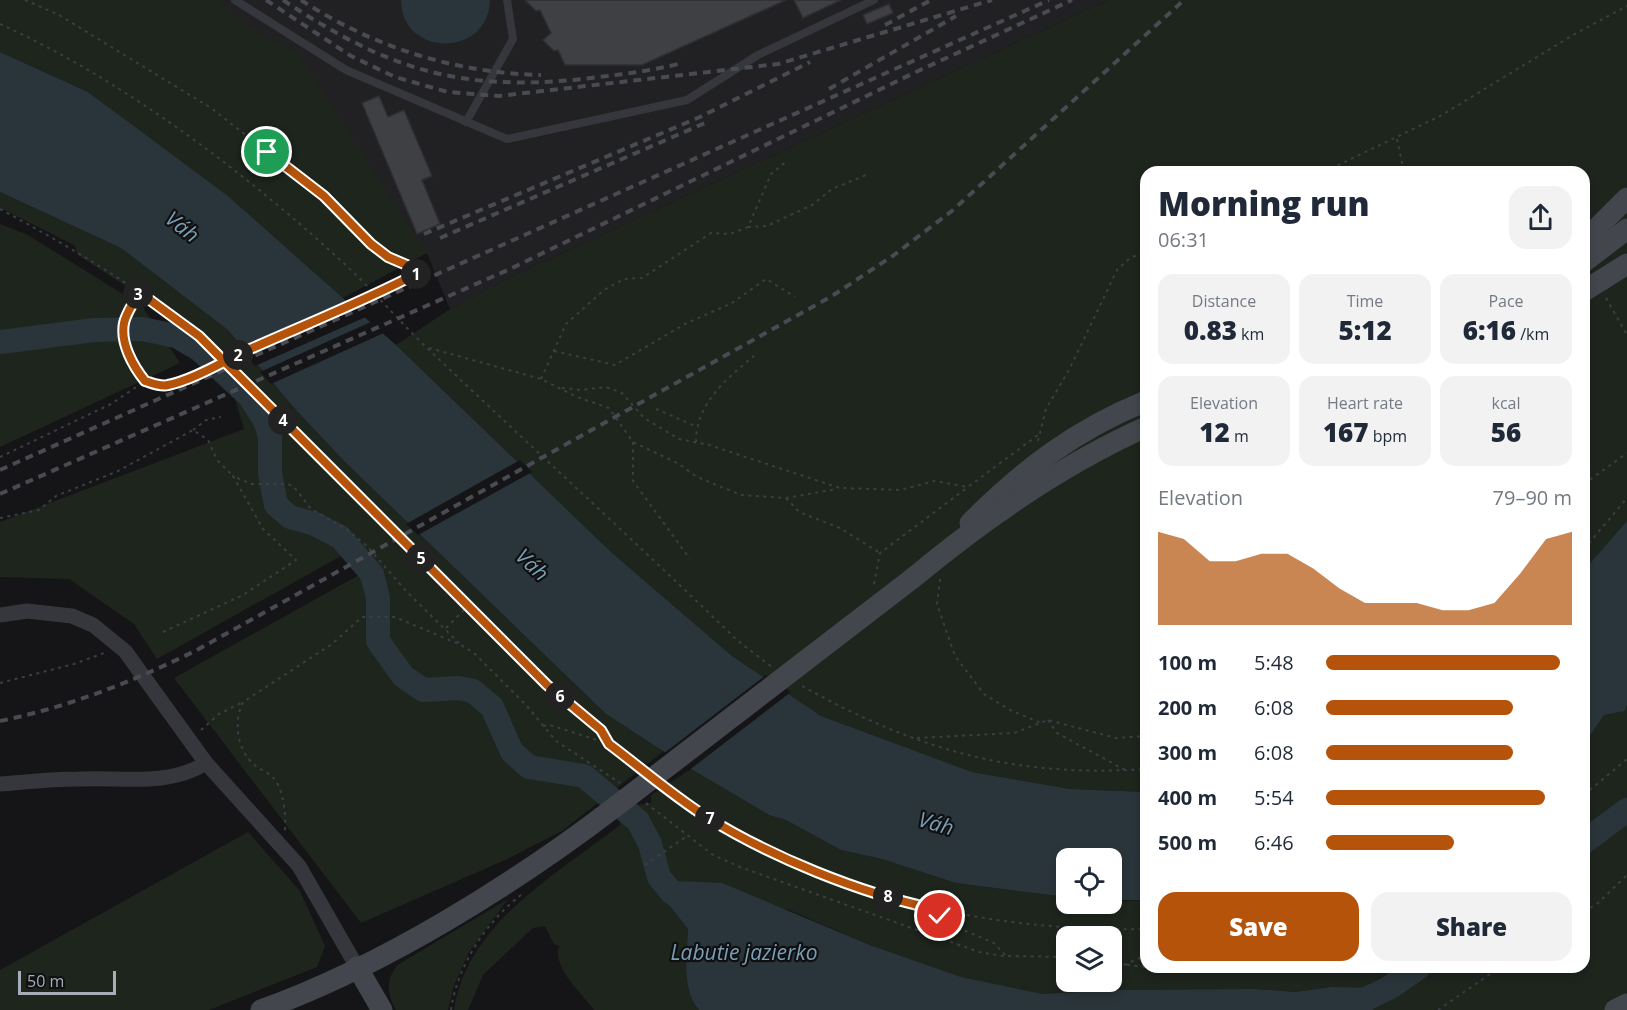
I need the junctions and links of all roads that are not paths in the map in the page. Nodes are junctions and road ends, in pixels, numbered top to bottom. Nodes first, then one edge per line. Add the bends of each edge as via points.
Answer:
1 (235, 0) edge
2 (507, 0) edge
3 (874, 0) edge
4 (466, 122) junction
5 (1627, 198) edge
6 (1627, 229) edge
7 (1590, 235) edge
8 (1627, 256) edge
9 (1590, 257) edge
10 (1627, 264) edge
11 (1591, 287) edge
12 (1140, 404) edge
13 (1140, 430) edge
14 (935, 569) junction
15 (0, 615) edge
16 (206, 763) junction
17 (0, 784) edge
18 (357, 967) junction
19 (1627, 1004) edge
20 (261, 1010) edge
21 (382, 1010) edge
22 (1615, 1010) edge

1 - 4 lane via 346,70
2 - 4 lane via 513,39
3 - 4 lane via 758,55 687,100 507,139
5 - 7 main road
6 - 9 main road
8 - 11 main road
10 - 11 main road
12 - 14 main road via 1061,444 992,501
13 - 14 main road via 1035,489
14 - 18 main road, bridge via 913,578 583,831 493,892
15 - 16 street via 27,611 72,616 93,625 125,651
16 - 17 street via 173,778 76,778
16 - 18 street via 299,866
18 - 20 main road
18 - 21 main road
19 - 22 main road

